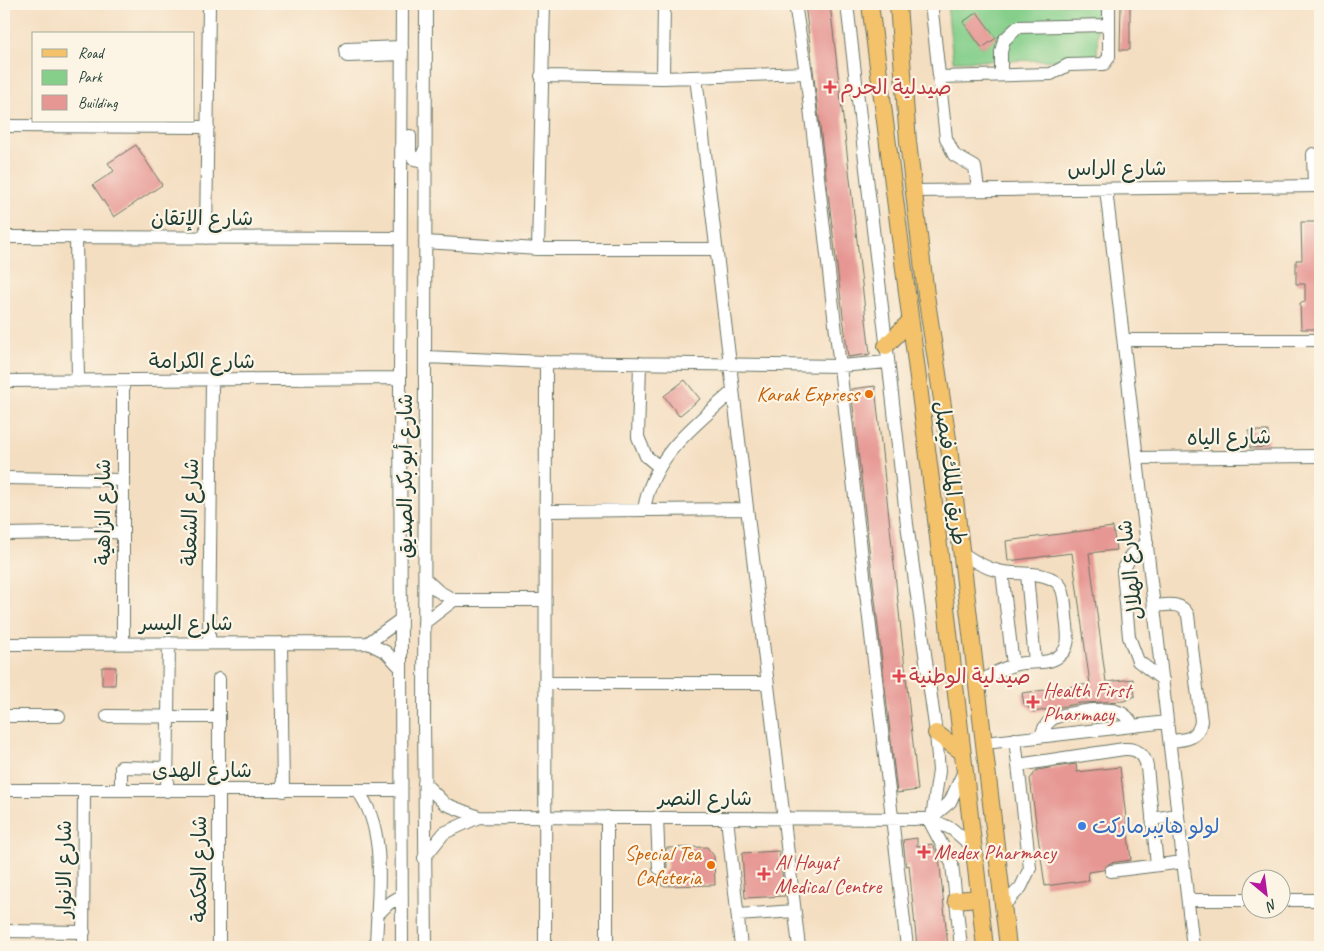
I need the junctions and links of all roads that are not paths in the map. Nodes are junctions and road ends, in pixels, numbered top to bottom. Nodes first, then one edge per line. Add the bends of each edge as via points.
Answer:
1 (209, 4) edge
2 (402, 4) edge
3 (426, 4) edge
4 (544, 4) edge
5 (664, 4) edge
6 (795, 4) edge
7 (847, 4) edge
8 (871, 4) edge
9 (898, 4) edge
10 (933, 4) edge
11 (1109, 4) edge
12 (1108, 25) junction
13 (402, 47) junction
14 (806, 73) junction
15 (1001, 75) junction
16 (541, 76) junction
17 (696, 77) junction
18 (940, 77) junction
19 (663, 78) junction
20 (4, 126) edge
21 (208, 127) junction
22 (426, 147) junction
23 (1313, 154) dead end
24 (1317, 186) edge
25 (1106, 188) junction
26 (978, 189) junction
27 (915, 191) junction
28 (4, 237) edge
29 (76, 237) junction
30 (206, 238) junction
31 (401, 238) junction
32 (425, 242) junction
33 (538, 249) junction
34 (716, 249) junction
35 (909, 322) junction
36 (1124, 340) junction
37 (1320, 340) edge
38 (886, 346) junction
39 (425, 358) junction
40 (546, 362) junction
41 (888, 362) junction
42 (640, 363) junction
43 (729, 363) junction
44 (840, 366) junction
45 (400, 378) junction
46 (4, 381) edge
47 (78, 381) junction
48 (123, 381) junction
49 (212, 381) junction
50 (732, 392) junction
51 (1320, 456) edge
52 (1137, 458) junction
53 (658, 466) junction
54 (4, 478) edge
55 (123, 480) junction
56 (746, 509) junction
57 (644, 510) junction
58 (546, 511) junction
59 (123, 532) junction
60 (4, 534) edge
61 (1147, 543) junction
62 (962, 553) junction
63 (1002, 572) junction
64 (1027, 574) junction
65 (425, 579) junction
66 (454, 600) junction
67 (545, 600) junction
68 (1154, 606) junction
69 (400, 620) junction
70 (424, 622) junction
71 (169, 643) junction
72 (209, 643) junction
73 (281, 643) junction
74 (368, 643) junction
75 (4, 644) edge
76 (124, 644) junction
77 (1035, 662) junction
78 (1013, 665) junction
79 (400, 667) junction
80 (219, 679) dead end
81 (1163, 680) junction
82 (545, 683) junction
83 (766, 683) junction
84 (978, 684) junction
85 (4, 716) edge
86 (59, 716) dead end
87 (107, 716) dead end
88 (168, 716) junction
89 (219, 716) junction
90 (1168, 722) junction
91 (1133, 726) junction
92 (936, 733) junction
93 (1041, 736) junction
94 (1015, 739) junction
95 (1170, 741) junction
96 (985, 743) junction
97 (962, 752) junction
98 (1018, 764) junction
99 (166, 768) junction
100 (964, 771) junction
101 (424, 783) junction
102 (4, 790) edge
103 (84, 790) junction
104 (121, 790) junction
105 (219, 790) junction
106 (283, 790) junction
107 (358, 790) junction
108 (401, 790) junction
109 (167, 791) junction
110 (1178, 815) junction
111 (480, 817) junction
112 (544, 817) junction
113 (607, 817) junction
114 (657, 818) junction
115 (727, 818) junction
116 (782, 818) junction
117 (893, 818) junction
118 (930, 819) junction
119 (1152, 819) junction
120 (974, 848) junction
121 (424, 858) junction
122 (1184, 862) junction
123 (1157, 865) junction
124 (659, 868) dead end
125 (1111, 870) dead end
126 (402, 896) junction
127 (980, 898) junction
128 (956, 900) junction
129 (1188, 900) junction
130 (1242, 900) edge
131 (1292, 900) edge
132 (1320, 900) edge
133 (1003, 906) junction
134 (794, 911) junction
135 (376, 915) junction
136 (738, 915) junction
137 (4, 931) edge
138 (84, 932) junction
139 (83, 947) edge
140 (219, 947) edge
141 (376, 947) edge
142 (402, 947) edge
143 (426, 947) edge
144 (545, 947) edge
145 (607, 947) edge
146 (741, 947) edge
147 (799, 947) edge
148 (907, 947) edge
149 (961, 947) edge
150 (985, 947) edge
151 (1008, 947) edge
152 (1193, 947) edge

1 - 21 street
2 - 13 street, شارع أبو بكر الصديق
3 - 22 street, شارع أبو بكر الصديق
4 - 16 street
5 - 19 street
6 - 14 street
7 - 38 street
8 - 27 main road via 884,53 901,184 905,190
8 - 35 main road, طريق الملك فيصل
9 - 27 main road, طريق الملك فيصل via 908,142
10 - 18 street
11 - 12 street
12 - 15 street via 1018,27 1004,40
12 - 15 street via 1109,57 1104,64 1068,65 1050,74
13 - 22 street via 410,84 410,153 414,159 420,160
13 - 31 street, شارع أبو بكر الصديق
14 - 17 street
14 - 44 street
15 - 18 street
16 - 19 street
16 - 33 street
17 - 19 street
17 - 34 street
18 - 26 street via 948,144 958,158 975,167
20 - 21 street
21 - 30 street
22 - 32 street, شارع أبو بكر الصديق
23 - 24 street
24 - 25 street, شارع الراس
25 - 26 street, شارع الراس
25 - 36 street, شارع الهلال
26 - 27 street, شارع الراس
27 - 62 main road, طريق الملك فيصل
28 - 29 street, شارع الإتقان
29 - 30 street, شارع الإتقان
29 - 47 street
30 - 31 street, شارع الإتقان
31 - 45 street, شارع أبو بكر الصديق
32 - 33 street
32 - 39 street, شارع أبو بكر الصديق
33 - 34 street
34 - 43 street
35 - 38 main road
35 - 97 main road, طريق الملك فيصل via 935,510
36 - 37 street
36 - 52 street, شارع الهلال
38 - 41 street
39 - 40 street
39 - 65 street, شارع أبو بكر الصديق
40 - 42 street
40 - 58 street
41 - 44 street
41 - 92 street
42 - 43 street
42 - 53 street via 638,437 646,456
43 - 44 street
43 - 50 street
44 - 117 street
45 - 49 street, شارع الكرامة
45 - 69 street, شارع أبو بكر الصديق
46 - 47 street, شارع الكرامة
47 - 48 street, شارع الكرامة
48 - 49 street, شارع الكرامة
48 - 55 street, شارع الزاهية
49 - 72 street, شارع الشعلة
50 - 53 street via 680,439
50 - 56 street
51 - 52 street, شارع الياه
52 - 61 street, شارع الهلال
53 - 57 street
54 - 55 street
55 - 59 street, شارع الزاهية
56 - 57 street
56 - 83 street
57 - 58 street
58 - 67 street
59 - 60 street
59 - 76 street, شارع الزاهية
61 - 68 street, شارع الهلال
61 - 81 street via 1132,555 1123,571 1129,638 1138,661
62 - 63 street via 981,565
62 - 84 main road, طريق الملك فيصل
63 - 64 street
63 - 78 street
64 - 77 street
64 - 77 street via 1048,577 1059,584 1063,592 1068,639 1058,658
65 - 66 street
65 - 70 street, شارع أبو بكر الصديق
66 - 67 street
66 - 70 street
67 - 82 street
68 - 81 street, شارع الهلال
68 - 95 street via 1177,605 1188,615 1201,720 1193,736
69 - 74 street
69 - 79 street, شارع أبو بكر الصديق
70 - 101 street, شارع أبو بكر الصديق
71 - 72 street, شارع اليسر
71 - 76 street, شارع اليسر
71 - 88 street
72 - 73 street, شارع اليسر
73 - 74 street, شارع اليسر
73 - 106 street
74 - 79 street via 386,652
75 - 76 street, شارع اليسر
77 - 78 street
78 - 84 street
79 - 108 street, شارع أبو بكر الصديق
80 - 89 street, شارع الحكمة
81 - 90 street, شارع الهلال
82 - 83 street
82 - 112 street
83 - 116 street
84 - 96 main road, طريق الملك فيصل
85 - 86 street
87 - 88 street
88 - 89 street
88 - 99 street
89 - 105 street, شارع الحكمة
90 - 91 street
90 - 95 street, شارع الهلال
91 - 93 street
91 - 93 street via 1124,714 1114,710 1065,714 1048,723
92 - 97 main road
92 - 118 street via 939,771
93 - 94 street
94 - 96 street
94 - 98 street
95 - 110 street, شارع الهلال
96 - 133 main road, طريق الملك فيصل
97 - 100 main road, طريق الملك فيصل
98 - 119 street via 1133,749 1146,762
98 - 133 street via 1030,868 1021,887
99 - 104 street via 122,767
99 - 109 street
100 - 118 street via 950,802
100 - 120 main road, طريق الملك فيصل
101 - 111 street, شارع النصر via 445,804
101 - 121 street, شارع أبو بكر الصديق
102 - 103 street, شارع الهدى
103 - 104 street, شارع الهدى
103 - 138 street, شارع الانوار
104 - 109 street, شارع الهدى
105 - 106 street, شارع الهدى
105 - 109 street, شارع الهدى
105 - 140 street, شارع الحكمة
106 - 107 street, شارع الهدى
107 - 108 street, شارع الهدى
107 - 135 street via 369,807 378,837
108 - 126 street, شارع أبو بكر الصديق
110 - 119 street
110 - 122 street, شارع الهلال
111 - 112 street, شارع النصر
111 - 121 street, شارع النصر via 444,833
112 - 113 street, شارع النصر
112 - 144 street
113 - 114 street, شارع النصر
113 - 145 street
114 - 115 street, شارع النصر
114 - 124 street
115 - 116 street, شارع النصر
115 - 136 street
116 - 117 street, شارع النصر
116 - 134 street
117 - 118 street, شارع النصر
117 - 148 street
118 - 120 street, شارع النصر via 952,829
118 - 128 street via 934,833 952,864
119 - 123 street
120 - 127 main road, طريق الملك فيصل
121 - 143 street, شارع أبو بكر الصديق
122 - 123 street
122 - 129 street, شارع الهلال
123 - 125 street
126 - 135 street
126 - 142 street, شارع أبو بكر الصديق
127 - 128 main road
127 - 150 main road, طريق الملك فيصل
128 - 149 street
129 - 130 street
129 - 152 street, شارع الهلال
131 - 132 street
133 - 151 main road, طريق الملك فيصل
134 - 136 street
134 - 147 street
135 - 141 street
136 - 146 street
137 - 138 street
138 - 139 street, شارع الانوار

